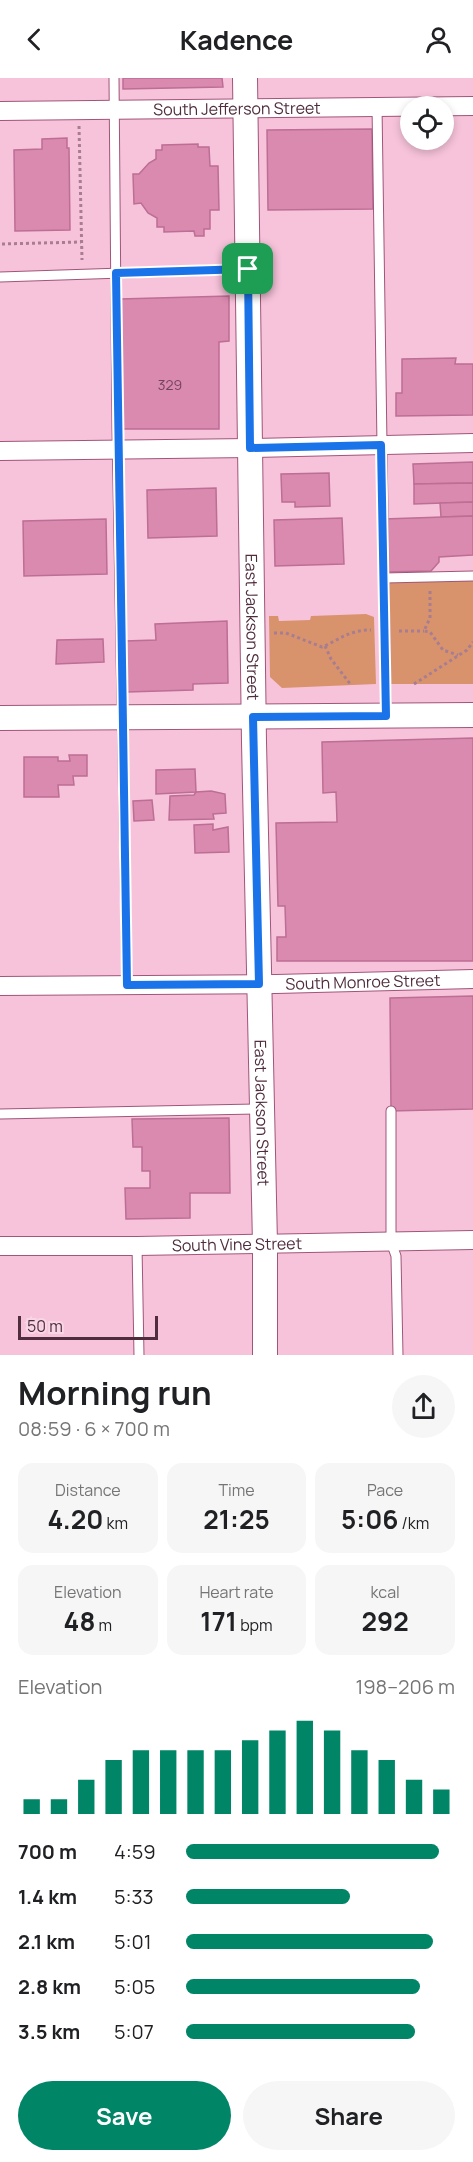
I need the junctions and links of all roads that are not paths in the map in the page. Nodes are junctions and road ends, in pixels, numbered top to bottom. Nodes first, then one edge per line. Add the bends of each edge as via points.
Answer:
1 (114, 78) edge
2 (245, 78) edge
3 (377, 106) junction
4 (473, 106) edge
5 (245, 108) junction
6 (115, 110) junction
7 (0, 111) edge
8 (248, 269) junction
9 (116, 273) junction
10 (0, 277) edge
11 (473, 443) edge
12 (381, 445) junction
13 (250, 448) junction
14 (118, 450) junction
15 (0, 451) edge
16 (473, 576) edge
17 (384, 578) junction
18 (473, 715) edge
19 (386, 716) junction
20 (123, 717) junction
21 (253, 717) junction
22 (0, 718) edge
23 (473, 979) edge
24 (259, 984) junction
25 (127, 985) junction
26 (0, 986) edge
27 (261, 1108) junction
28 (391, 1111) dead end
29 (0, 1114) edge
30 (473, 1240) edge
31 (391, 1242) junction
32 (265, 1244) junction
33 (0, 1246) edge
34 (137, 1246) junction
35 (139, 1355) edge
36 (265, 1355) edge
37 (398, 1355) edge

1 - 6 lane
2 - 5 main road, East Jackson Street
3 - 4 street, South Jefferson Street
3 - 5 street, South Jefferson Street
3 - 12 lane
5 - 6 street, South Jefferson Street
5 - 8 main road, East Jackson Street
6 - 7 street, South Jefferson Street
6 - 9 lane
8 - 9 lane
8 - 13 main road, East Jackson Street
9 - 10 lane
9 - 14 lane
11 - 12 street
12 - 13 street
12 - 17 lane
13 - 14 street
13 - 21 main road, East Jackson Street
14 - 15 street
14 - 20 lane
16 - 17 lane
17 - 19 lane
18 - 19 main road
19 - 21 main road
20 - 21 main road
20 - 22 main road
20 - 25 lane
21 - 24 main road, East Jackson Street
23 - 24 street, South Monroe Street
24 - 25 street, South Monroe Street
24 - 27 main road, East Jackson Street
25 - 26 street, South Monroe Street
27 - 29 lane
27 - 32 main road, East Jackson Street
28 - 31 lane
30 - 31 street, South Vine Street
31 - 32 street, South Vine Street
31 - 37 lane via 396,1256
32 - 34 street, South Vine Street
32 - 36 main road, East Jackson Street
33 - 34 street, South Vine Street
34 - 35 lane

